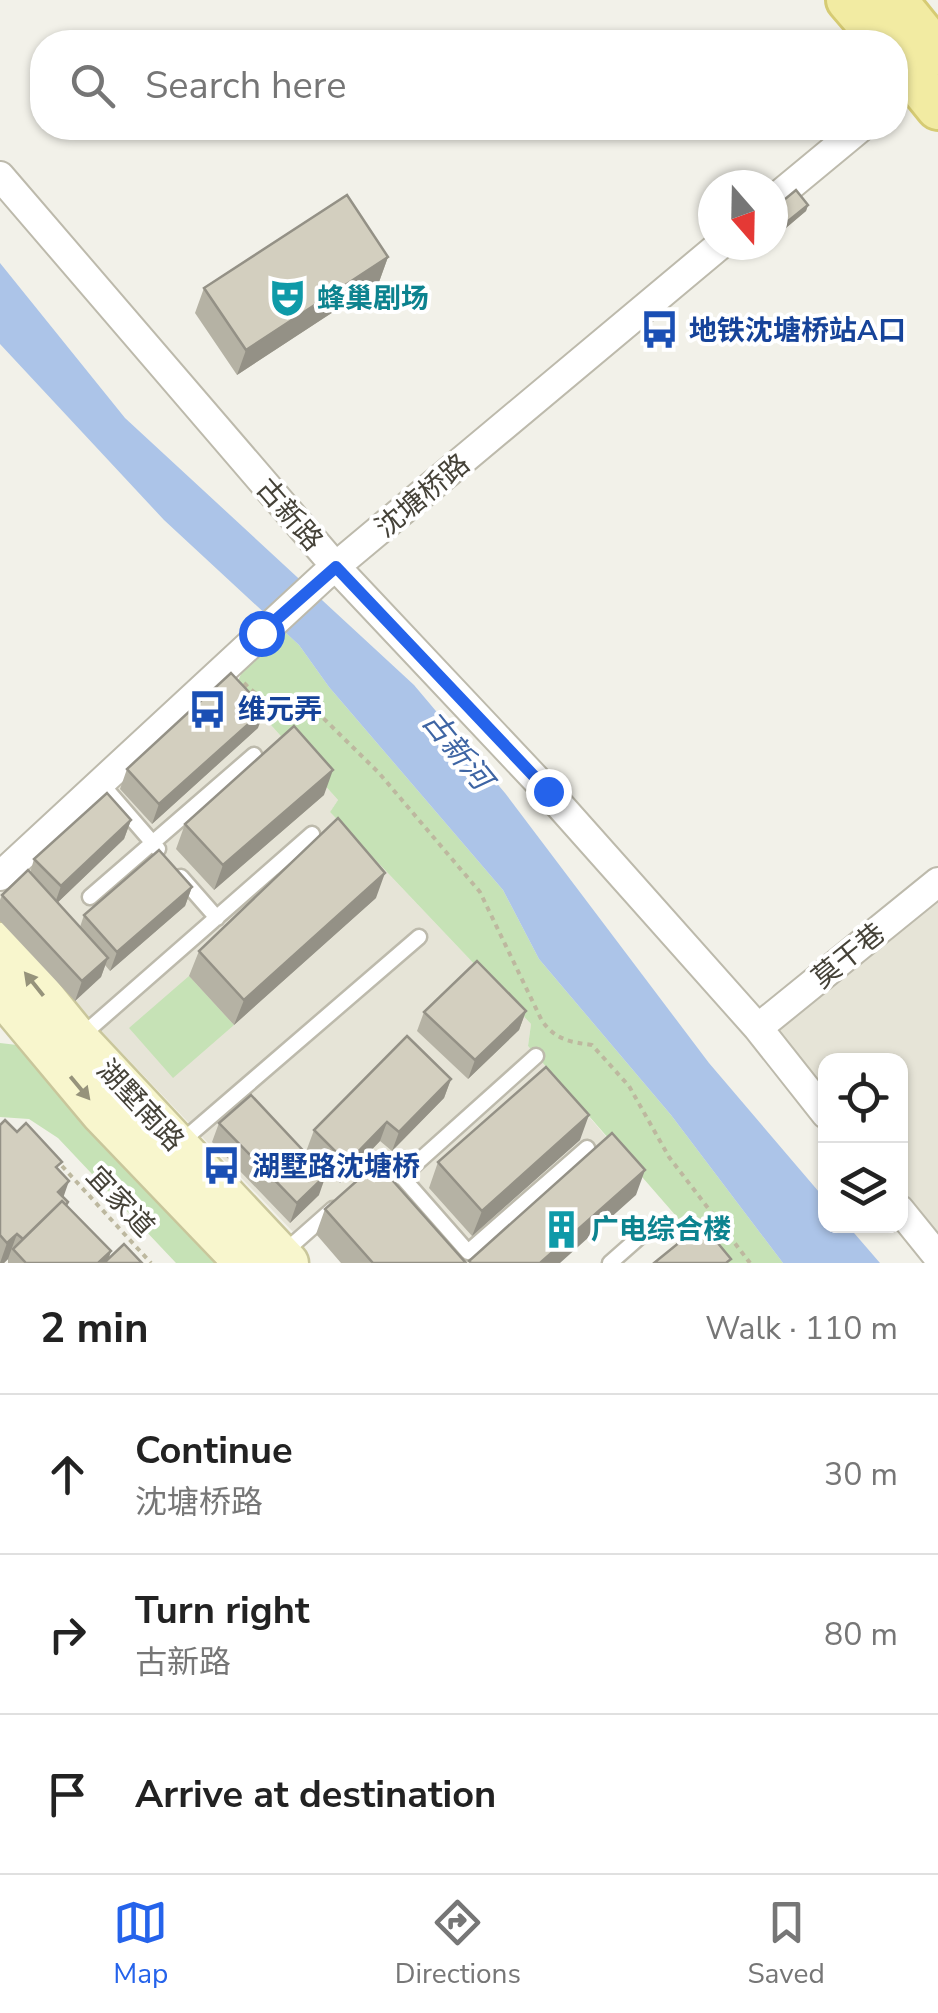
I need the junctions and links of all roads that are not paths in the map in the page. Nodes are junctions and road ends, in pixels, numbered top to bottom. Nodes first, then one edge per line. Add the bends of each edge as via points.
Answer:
1 (848, 0) edge
2 (896, 0) edge
3 (874, 30) edge
4 (905, 30) edge
5 (908, 38) edge
6 (920, 76) edge
7 (846, 140) edge
8 (0, 176) edge
9 (788, 188) edge
10 (702, 260) edge
11 (330, 572) junction
12 (254, 755) dead end
13 (99, 782) junction
14 (312, 834) dead end
15 (152, 843) junction
16 (0, 876) edge
17 (938, 882) edge
18 (90, 897) dead end
19 (217, 918) junction
20 (419, 937) dead end
21 (0, 943) edge
22 (0, 992) edge
23 (758, 1028) junction
24 (78, 1039) junction
25 (536, 1056) dead end
26 (818, 1104) edge
27 (178, 1144) junction
28 (586, 1148) dead end
29 (401, 1177) junction
30 (361, 1185) edge
31 (348, 1196) edge
32 (908, 1220) edge
33 (644, 1233) dead end
34 (938, 1257) edge
35 (271, 1260) edge
36 (610, 1263) edge

1 - 3 main road
2 - 4 main road
5 - 6 main road
7 - 9 street
8 - 11 street, 古新路
10 - 11 street, 沈塘桥路
11 - 13 street, 沈塘桥路
11 - 23 street, 古新路 via 548,791
12 - 15 lane
13 - 15 lane
13 - 16 street, 沈塘桥路
14 - 19 lane
15 - 18 lane
15 - 19 lane
17 - 23 street, 莫干巷
19 - 24 lane
20 - 27 lane
24 -> 21 main road, 湖墅南路
22 -> 35 main road, 湖墅南路 via 102,1114
23 - 26 street, 古新路
24 - 27 main road, 湖墅南路
25 - 29 lane
27 - 35 main road, 湖墅南路
28 - 29 lane via 468,1252
29 - 30 lane via 388,1162
31 - 35 lane
32 - 34 street
33 - 36 lane

